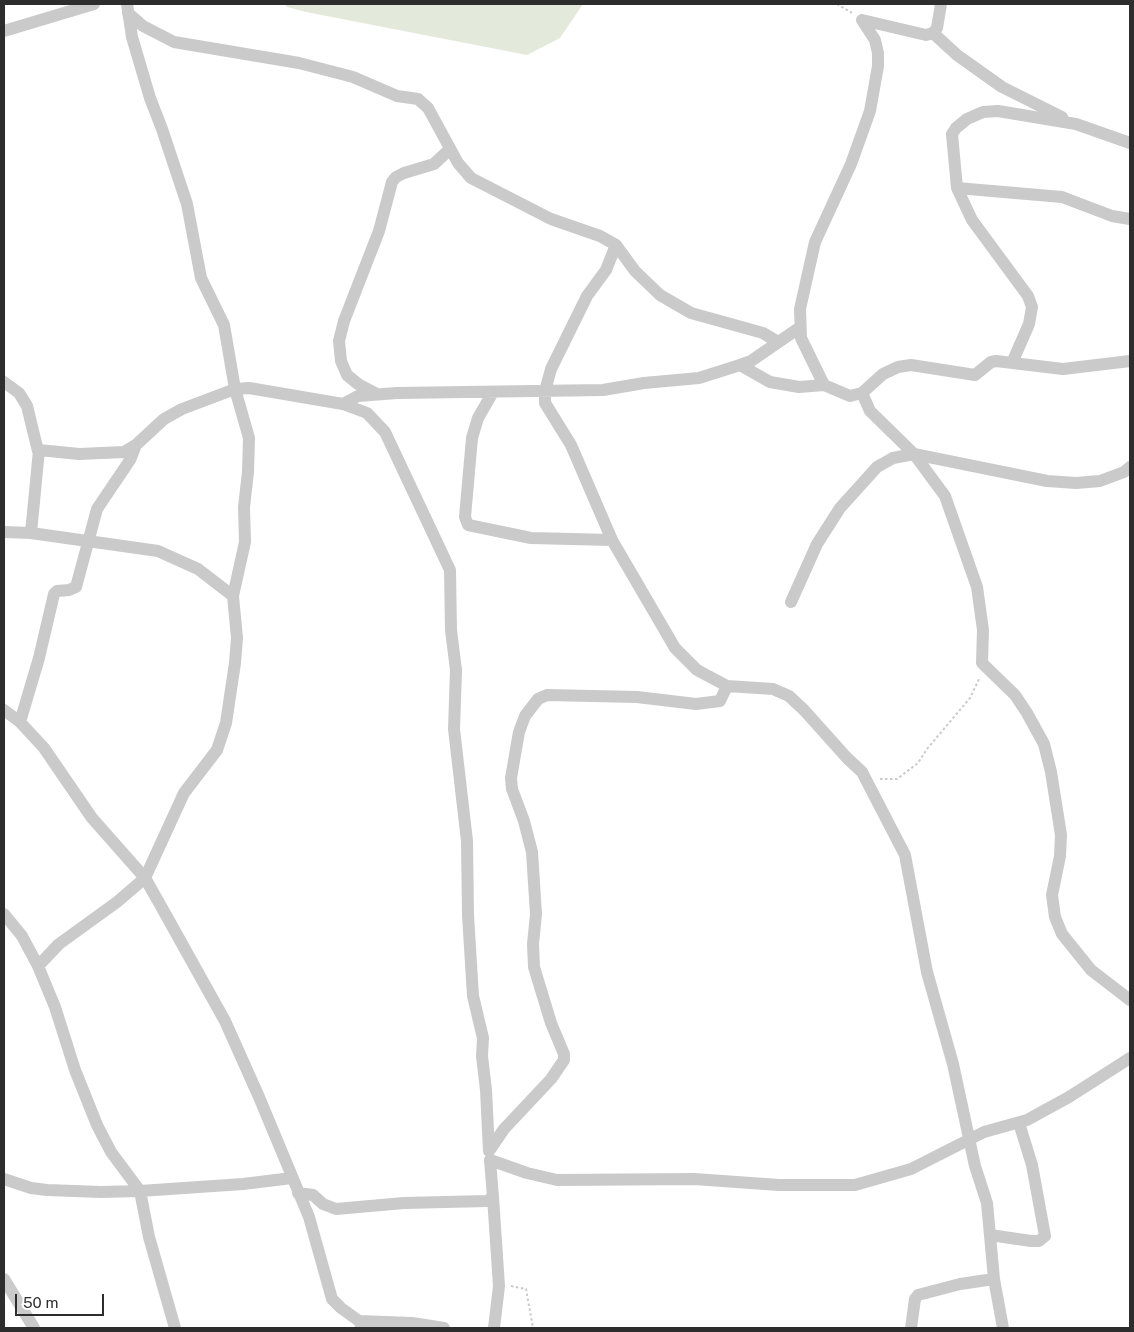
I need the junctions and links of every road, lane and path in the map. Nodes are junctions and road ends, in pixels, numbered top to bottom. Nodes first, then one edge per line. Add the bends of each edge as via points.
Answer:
1 (94, 4) edge
2 (837, 4) edge
3 (941, 4) edge
4 (127, 8) edge
5 (862, 20) junction
6 (4, 31) edge
7 (933, 33) junction
8 (1076, 124) junction
9 (1130, 143) edge
10 (450, 149) junction
11 (957, 188) junction
12 (1130, 219) edge
13 (616, 245) junction
14 (799, 328) junction
15 (778, 342) junction
16 (1130, 361) edge
17 (1012, 363) junction
18 (740, 365) junction
19 (4, 382) edge
20 (824, 385) junction
21 (235, 389) junction
22 (545, 391) junction
23 (493, 392) junction
24 (862, 393) junction
25 (377, 394) junction
26 (343, 404) junction
27 (137, 444) junction
28 (38, 451) junction
29 (914, 454) junction
30 (1130, 467) edge
31 (4, 532) edge
32 (31, 533) junction
33 (87, 540) junction
34 (612, 540) junction
35 (233, 596) junction
36 (791, 602) dead end
37 (982, 663) junction
38 (727, 686) junction
39 (4, 710) edge
40 (20, 722) junction
41 (862, 772) junction
42 (145, 878) junction
43 (5, 918) edge
44 (38, 966) junction
45 (1130, 1000) edge
46 (1130, 1058) edge
47 (1019, 1123) junction
48 (969, 1139) junction
49 (489, 1155) junction
50 (292, 1178) junction
51 (4, 1179) edge
52 (140, 1191) junction
53 (298, 1192) junction
54 (493, 1197) junction
55 (990, 1235) junction
56 (994, 1279) junction
57 (4, 1280) edge
58 (499, 1286) junction
59 (361, 1325) edge
60 (34, 1328) edge
61 (175, 1328) edge
62 (444, 1328) edge
63 (494, 1328) edge
64 (533, 1328) edge
65 (911, 1328) edge
66 (1003, 1328) edge

1 - 6 street
2 - 5 path
3 - 7 street via 937,28
4 - 10 street via 143,26 174,42 298,63 353,77 397,96 418,99 428,108
4 - 21 street via 150,98 187,204 200,278 224,325
5 - 7 street via 926,35
5 - 14 street via 875,40 878,52 873,94 851,164 815,242 804,283
7 - 8 street via 957,55 1002,87
8 - 9 street
8 - 11 street via 998,111 983,112 967,119 952,134
10 - 13 street via 471,178 551,219
10 - 25 street via 434,164 396,176 392,182 380,231 344,321 341,361 347,375
11 - 12 street via 1062,197 1112,216
11 - 17 street via 972,220 1028,296 1032,307 1029,324
13 - 15 street via 635,271 660,295 691,313 762,333
13 - 22 street via 606,270 572,324
14 - 15 street
14 - 20 street
15 - 18 street
16 - 17 street via 1063,369
17 - 24 street via 991,362 975,375 911,365 898,366 883,374
18 - 20 street via 782,386
18 - 22 street via 699,378 603,390
19 - 28 street via 19,393 27,406
20 - 24 street via 850,396
21 - 26 street via 257,389
21 - 27 street via 164,419
21 - 35 street via 249,438 245,542
22 - 23 street
22 - 34 street via 545,403 571,445
23 - 25 street
23 - 34 street via 478,418 472,438 465,517 468,525 531,538
24 - 29 street via 870,411
25 - 26 street via 358,396
26 - 49 street via 367,413 385,432 450,570 451,630 456,670 454,729 467,841 473,996 484,1038 482,1056
27 - 28 street via 124,452 108,454
27 - 33 street via 98,509
28 - 32 street
29 - 30 street via 1047,481 1076,483 1100,481
29 - 36 street via 893,458 877,467 840,508 817,544
29 - 37 street via 945,496 977,587 983,630
31 - 32 street
32 - 33 street
33 - 35 street via 158,551 198,569
33 - 40 street via 76,587 54,594
34 - 38 street via 675,648 697,670
35 - 42 street via 236,646 226,723 217,750 184,793
37 - 41 path via 970,698 918,763 897,779 887,781
37 - 45 street via 1015,696 1044,744 1061,835 1052,895 1055,918 1062,934 1090,970
38 - 41 street via 773,689 789,696
38 - 49 street via 720,701 710,704 637,697 547,695 538,699 525,716 519,732 512,789 532,852 536,914 534,967 564,1060 551,1079 504,1129
39 - 40 street
40 - 42 street via 44,748 92,818
41 - 48 street via 905,855 927,972 955,1073
42 - 44 street via 118,902 59,944
42 - 50 street via 225,1020
43 - 44 street via 22,936
44 - 52 street via 97,1125 111,1152
46 - 47 street via 1069,1097
47 - 48 street
47 - 55 street via 1032,1165 1045,1236 1039,1241 1031,1241
48 - 49 street via 911,1169 854,1185 779,1185 694,1179 557,1180 526,1173
48 - 55 street via 987,1203
49 - 54 street
50 - 52 street
50 - 53 street
51 - 52 street via 47,1190
52 - 61 street via 149,1237
53 - 54 street via 313,1195 329,1208 343,1210 404,1203 477,1203
53 - 59 street via 309,1217 332,1299
54 - 58 street
55 - 56 street
56 - 65 street via 918,1295
56 - 66 street
57 - 60 street
58 - 63 street
58 - 64 path via 526,1289
59 - 62 street via 412,1323

